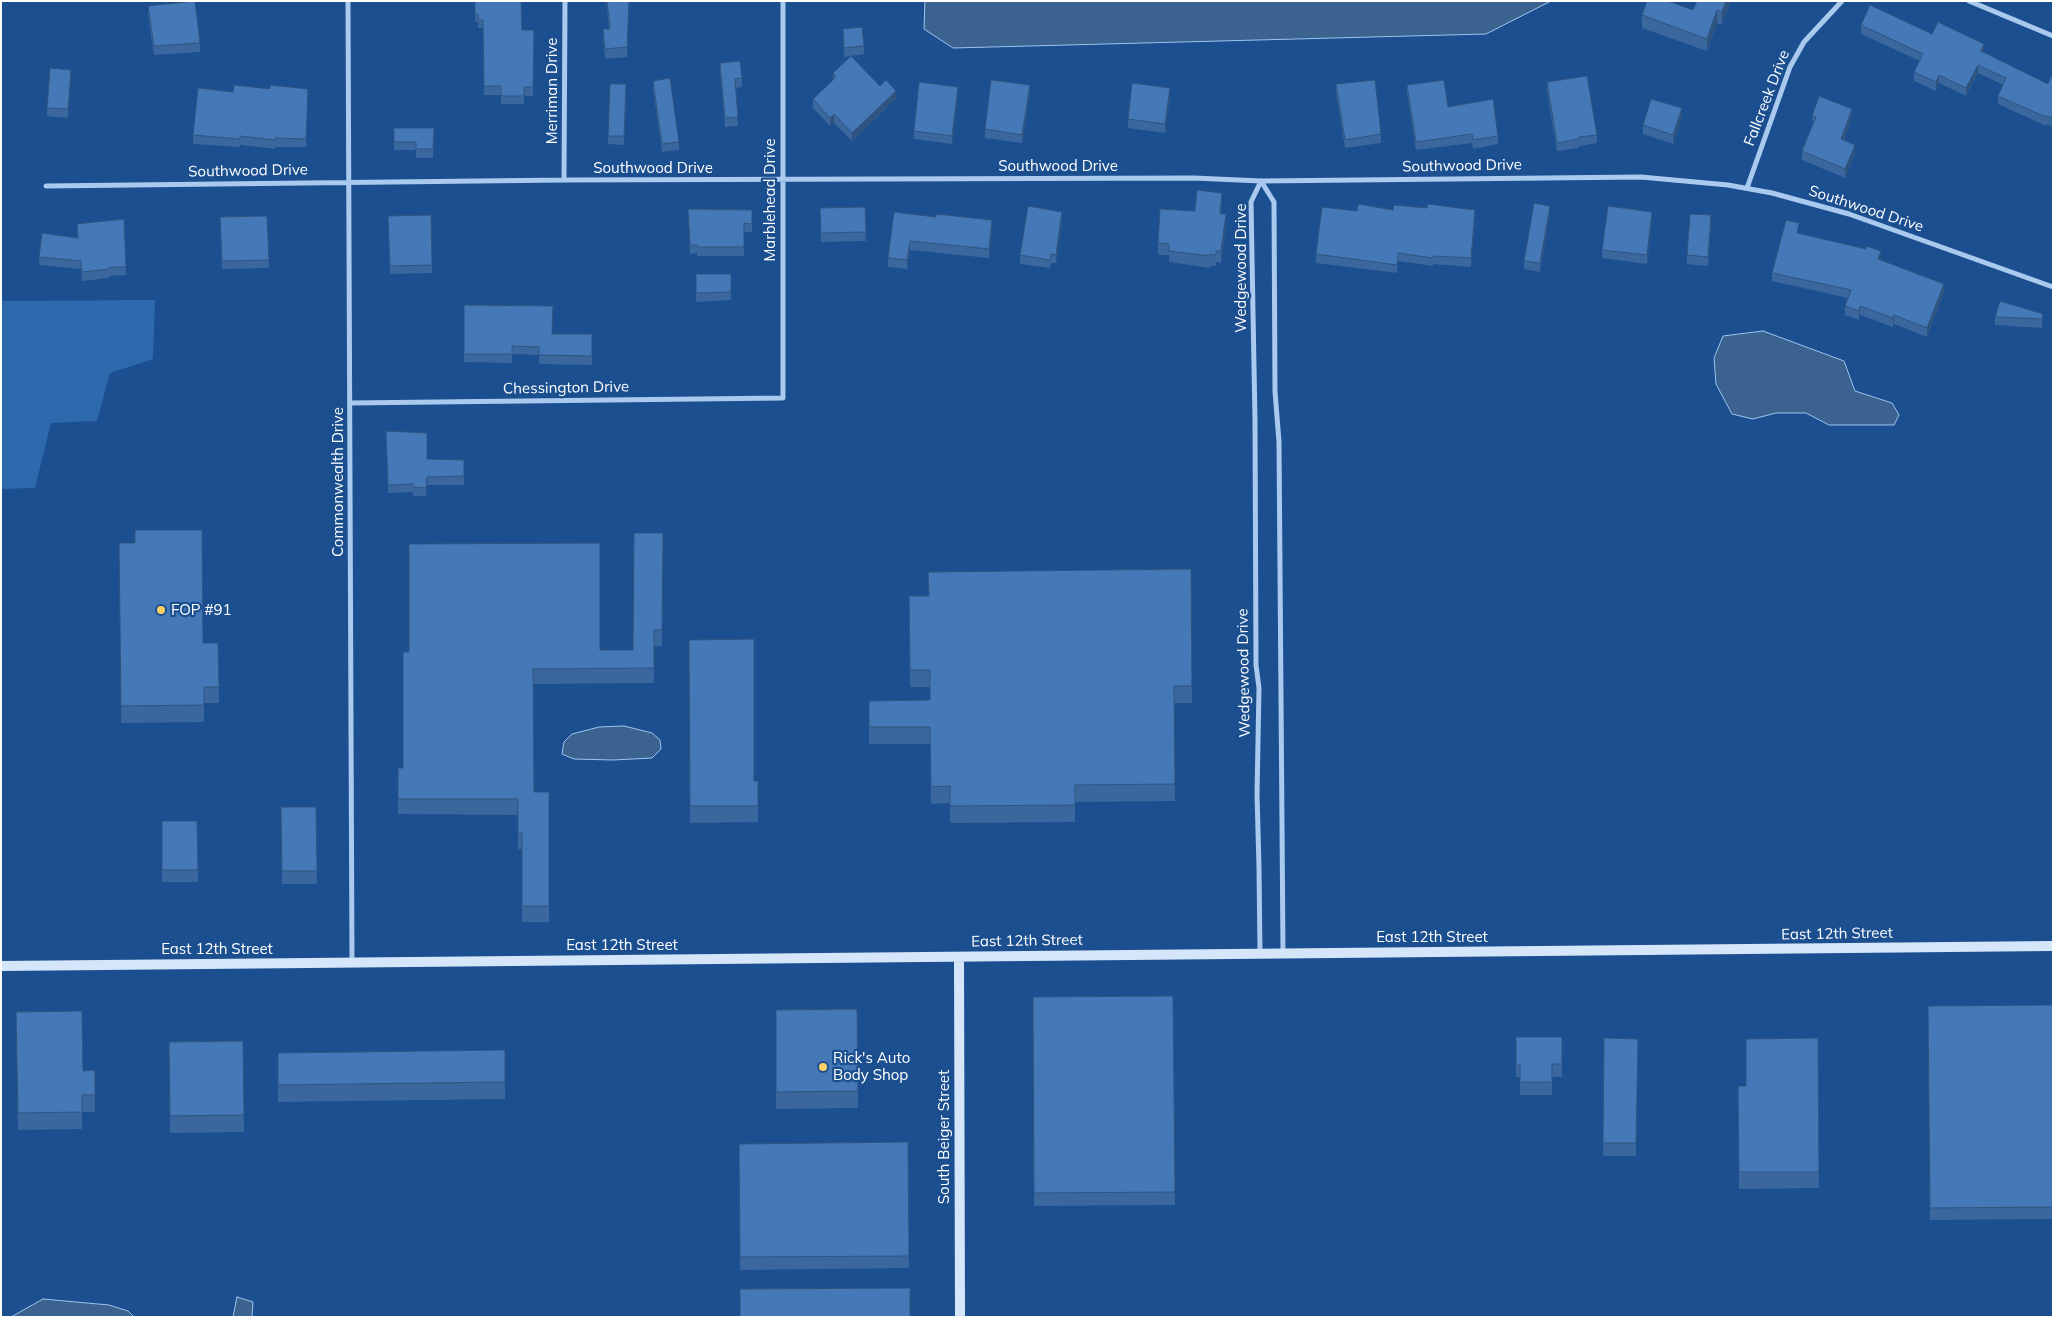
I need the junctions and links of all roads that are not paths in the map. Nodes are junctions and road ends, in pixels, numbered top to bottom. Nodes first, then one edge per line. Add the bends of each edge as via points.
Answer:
1 (348, 1) edge
2 (566, 1) edge
3 (783, 1) edge
4 (1842, 1) edge
5 (1969, 1) edge
6 (2053, 36) edge
7 (564, 180) junction
8 (783, 180) junction
9 (1261, 181) junction
10 (349, 182) junction
11 (46, 186) dead end
12 (1747, 188) junction
13 (2053, 287) edge
14 (783, 398) joint
15 (350, 403) junction
16 (2053, 946) edge
17 (1260, 953) junction
18 (1283, 953) junction
19 (959, 957) junction
20 (352, 962) junction
21 (1, 966) edge
22 (960, 1317) edge

1 - 10 street, Commonwealth Drive
2 - 7 street, Merriman Drive
3 - 8 street, Marblehead Drive
4 - 12 street, Fallcreek Drive via 1804,42 1790,67
5 - 6 street
7 - 8 street, Southwood Drive
7 - 10 street, Southwood Drive
8 - 9 street, Southwood Drive via 1194,178
8 - 14 street, Marblehead Drive
9 - 12 street, Southwood Drive via 1641,177
9 - 17 street, Wedgewood Drive via 1251,202
9 - 18 street, Wedgewood Drive via 1274,202
10 - 11 street, Southwood Drive
10 - 15 street, Commonwealth Drive
12 - 13 street, Southwood Drive via 1849,214
14 - 15 street, Chessington Drive
15 - 20 street, Commonwealth Drive
16 - 18 street, East 12th Street
17 - 18 street, East 12th Street
17 - 19 street, East 12th Street
19 - 20 street, East 12th Street
19 - 22 street, South Beiger Street
20 - 21 street, East 12th Street

